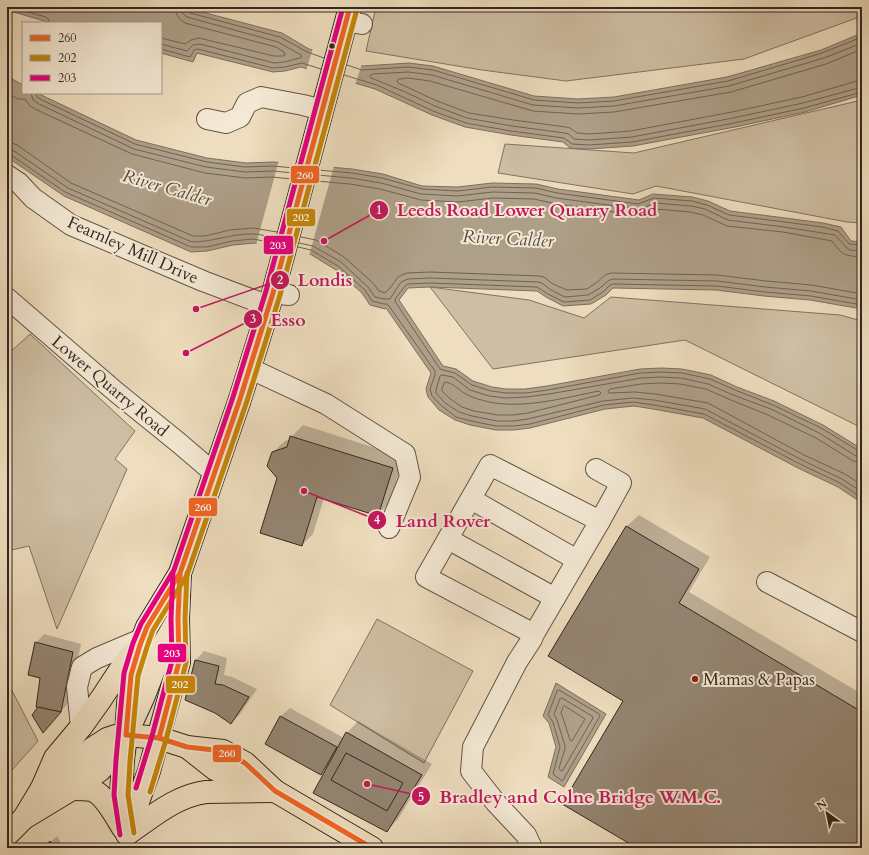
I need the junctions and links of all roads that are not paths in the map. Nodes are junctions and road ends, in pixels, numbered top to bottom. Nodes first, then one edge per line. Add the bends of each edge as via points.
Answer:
1 (352, 17) edge
2 (322, 110) junction
3 (207, 119) dead end
4 (7, 176) edge
5 (7, 298) edge
6 (277, 298) junction
7 (249, 368) junction
8 (596, 469) dead end
9 (214, 473) junction
10 (471, 499) junction
11 (600, 521) junction
12 (389, 528) dead end
13 (448, 539) junction
14 (577, 560) junction
15 (180, 573) junction
16 (767, 582) dead end
17 (555, 598) junction
18 (178, 618) junction
19 (862, 632) edge
20 (534, 634) junction
21 (141, 642) junction
22 (81, 728) junction
23 (126, 735) junction
24 (159, 738) junction
25 (42, 788) junction
26 (72, 789) junction
27 (275, 791) junction
28 (24, 818) junction
29 (7, 835) edge
30 (124, 841) edge
31 (372, 848) edge
32 (532, 848) edge

1 - 2 main road
2 - 3 street via 260,98 247,103 240,117 226,123
2 - 6 main road
4 - 6 street, Fearnley Mill Drive via 71,225 203,281
5 - 9 street, Lower Quarry Road
6 - 7 main road
7 - 9 main road
7 - 12 street via 326,404 405,454 410,477
8 - 11 street via 621,483
9 - 15 main road
10 - 11 street via 490,465
10 - 13 street
10 - 14 street
11 - 14 street
13 - 17 street
13 - 20 street via 426,577
14 - 17 street
15 - 18 main road
15 - 21 main road via 146,627
16 - 19 street
17 - 20 street
18 - 23 main road via 159,652
18 - 24 main road via 178,662
20 - 32 street via 473,747 471,771 526,835
21 - 22 main road
21 - 22 street via 96,658 82,667 77,687
21 - 23 main road via 131,675
22 - 25 main road via 55,758
23 - 24 main road
23 - 25 main road via 107,739
23 - 26 main road via 116,754
23 - 30 main road via 121,795
24 - 27 main road via 187,747 215,769 236,780
24 - 30 main road
25 - 28 main road
26 - 28 main road
26 - 30 main road via 92,790 101,797 110,807
27 - 30 main road via 196,793 172,803
27 - 31 main road
28 - 29 main road

